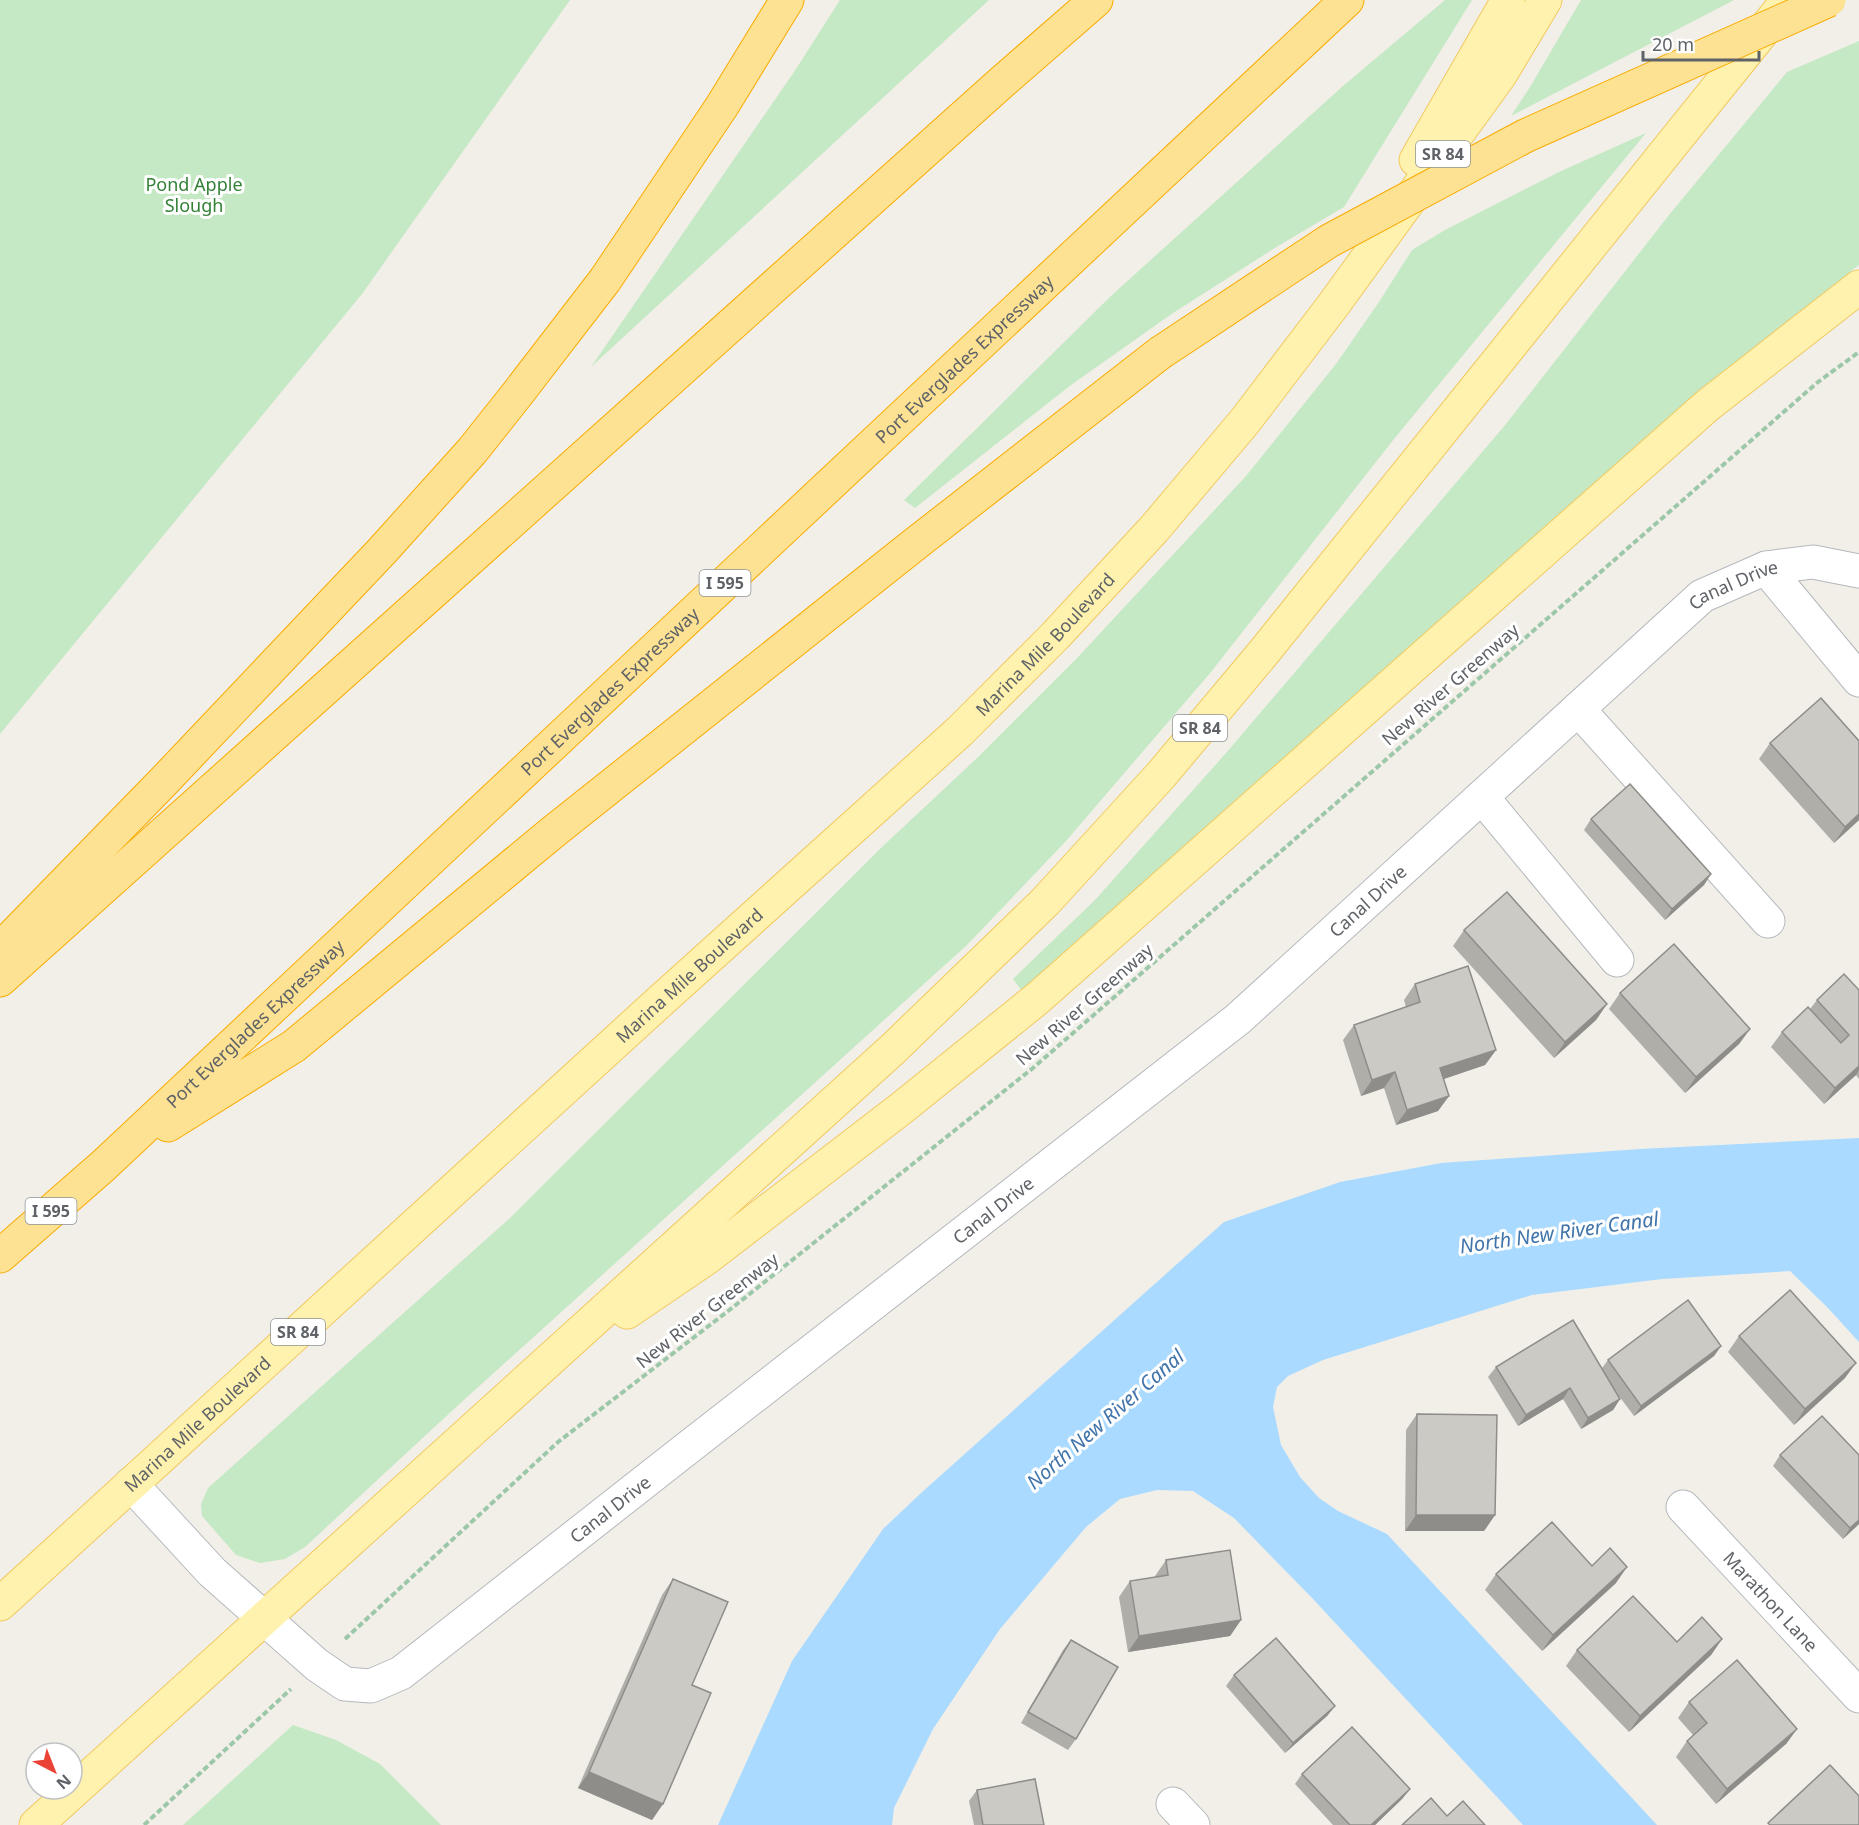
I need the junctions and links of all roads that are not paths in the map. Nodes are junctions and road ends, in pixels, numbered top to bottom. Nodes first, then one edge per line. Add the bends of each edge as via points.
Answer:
1 (787, 0) edge
2 (1096, 0) edge
3 (1347, 0) edge
4 (1508, 0) edge
5 (1545, 0) edge
6 (1788, 0) edge
7 (1829, 0) edge
8 (1859, 286) edge
9 (1334, 304) junction
10 (1766, 568) junction
11 (1859, 571) edge
12 (1859, 680) edge
13 (1578, 709) junction
14 (1482, 797) junction
15 (1768, 921) dead end
16 (0, 949) edge
17 (1617, 960) dead end
18 (0, 980) edge
19 (103, 1166) junction
20 (0, 1256) edge
21 (529, 1378) junction
22 (131, 1484) junction
23 (1683, 1507) dead end
24 (0, 1604) edge
25 (263, 1618) junction
26 (1859, 1696) edge
27 (36, 1825) edge

1 - 16 highway via 722,106 605,280 472,451 382,551
2 - 18 highway
3 - 19 highway, Port Everglades Expressway / I 595
4 - 9 main road
5 - 9 main road, SR 84 via 1500,75
6 - 21 main road, SR 84 via 1146,792 1045,902 894,1048
7 - 19 highway, bridge via 1525,135 1329,241 1160,353 562,825 294,1046
8 - 21 main road via 1708,405 1038,998 708,1257
9 - 22 main road, Marina Mile Boulevard / SR 84 via 1245,422 1154,529 960,731
10 - 11 street, Canal Drive via 1813,562
10 - 12 street
10 - 13 street, Canal Drive via 1702,596
13 - 14 street, Canal Drive
13 - 15 street
14 - 17 street
14 - 25 street, Canal Drive via 1238,1019 401,1673 371,1686 345,1684
19 - 20 highway, Port Everglades Expressway / I 595
21 - 25 main road, SR 84
22 - 24 main road, Marina Mile Boulevard / SR 84
22 - 25 street, Canal Drive via 212,1572
23 - 26 street, Marathon Lane
25 - 27 main road, SR 84

